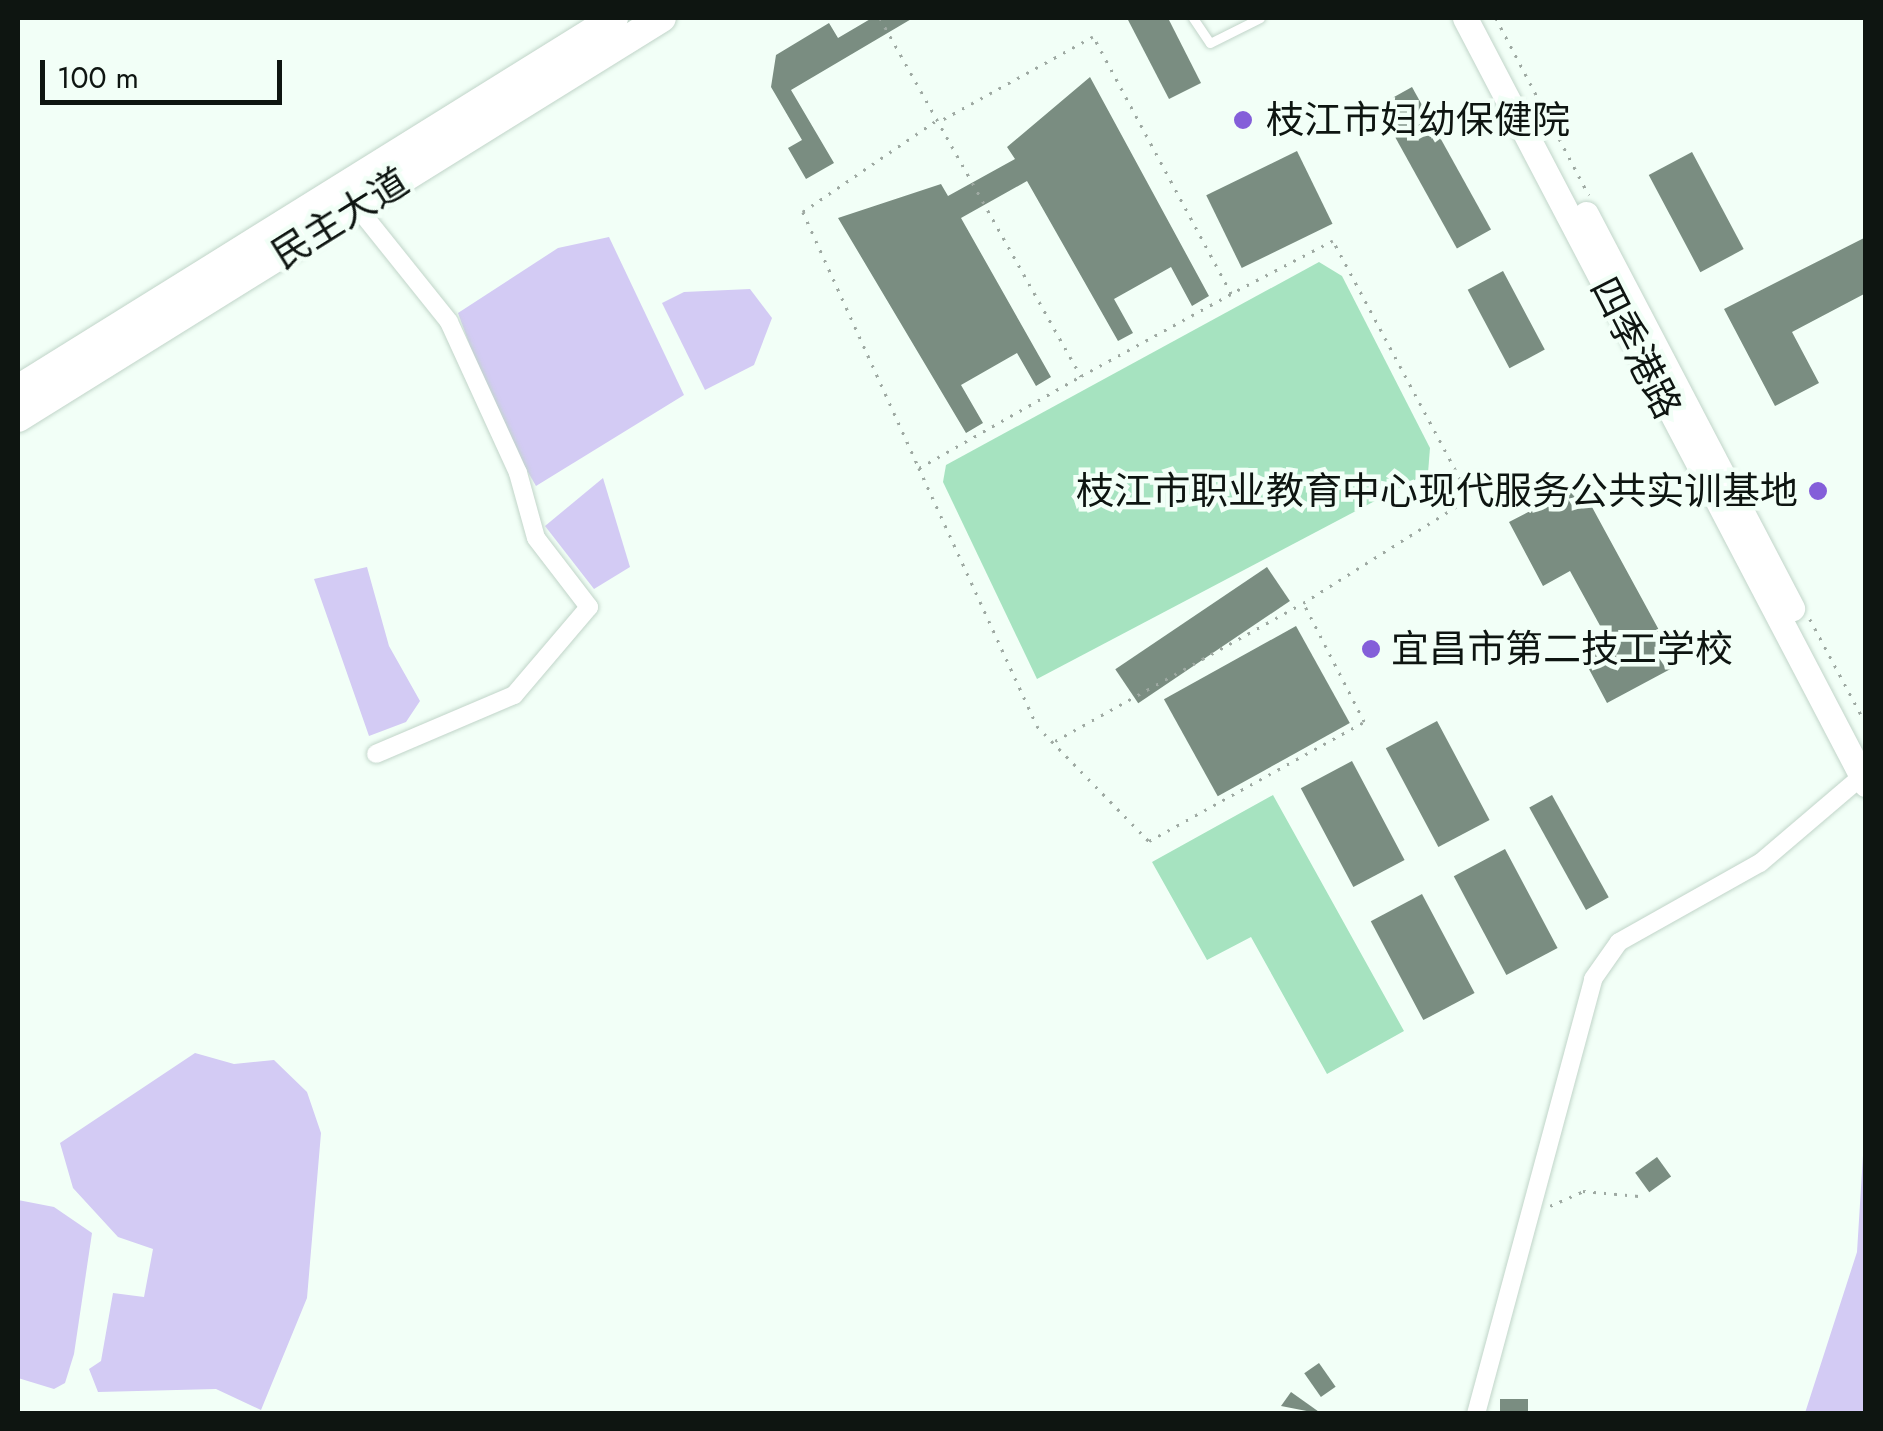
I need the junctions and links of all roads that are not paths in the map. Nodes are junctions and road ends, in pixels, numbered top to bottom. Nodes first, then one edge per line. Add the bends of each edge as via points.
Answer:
1 (614, 18) edge
2 (660, 18) edge
3 (1193, 18) edge
4 (1260, 18) edge
5 (1465, 18) edge
6 (1484, 18) edge
7 (358, 207) junction
8 (18, 389) edge
9 (18, 418) edge
10 (1866, 750) edge
11 (376, 754) dead end
12 (1864, 780) edge
13 (1476, 1414) edge

1 - 8 main road, 民主大道
2 - 7 main road, 民主大道
3 - 4 lane via 1210,43
5 - 12 street, 四季港路
6 - 10 street
7 - 9 main road, 民主大道
7 - 11 street via 449,322 518,473 536,538 589,607 514,695
12 - 13 street via 1760,863 1619,942 1577,1012

